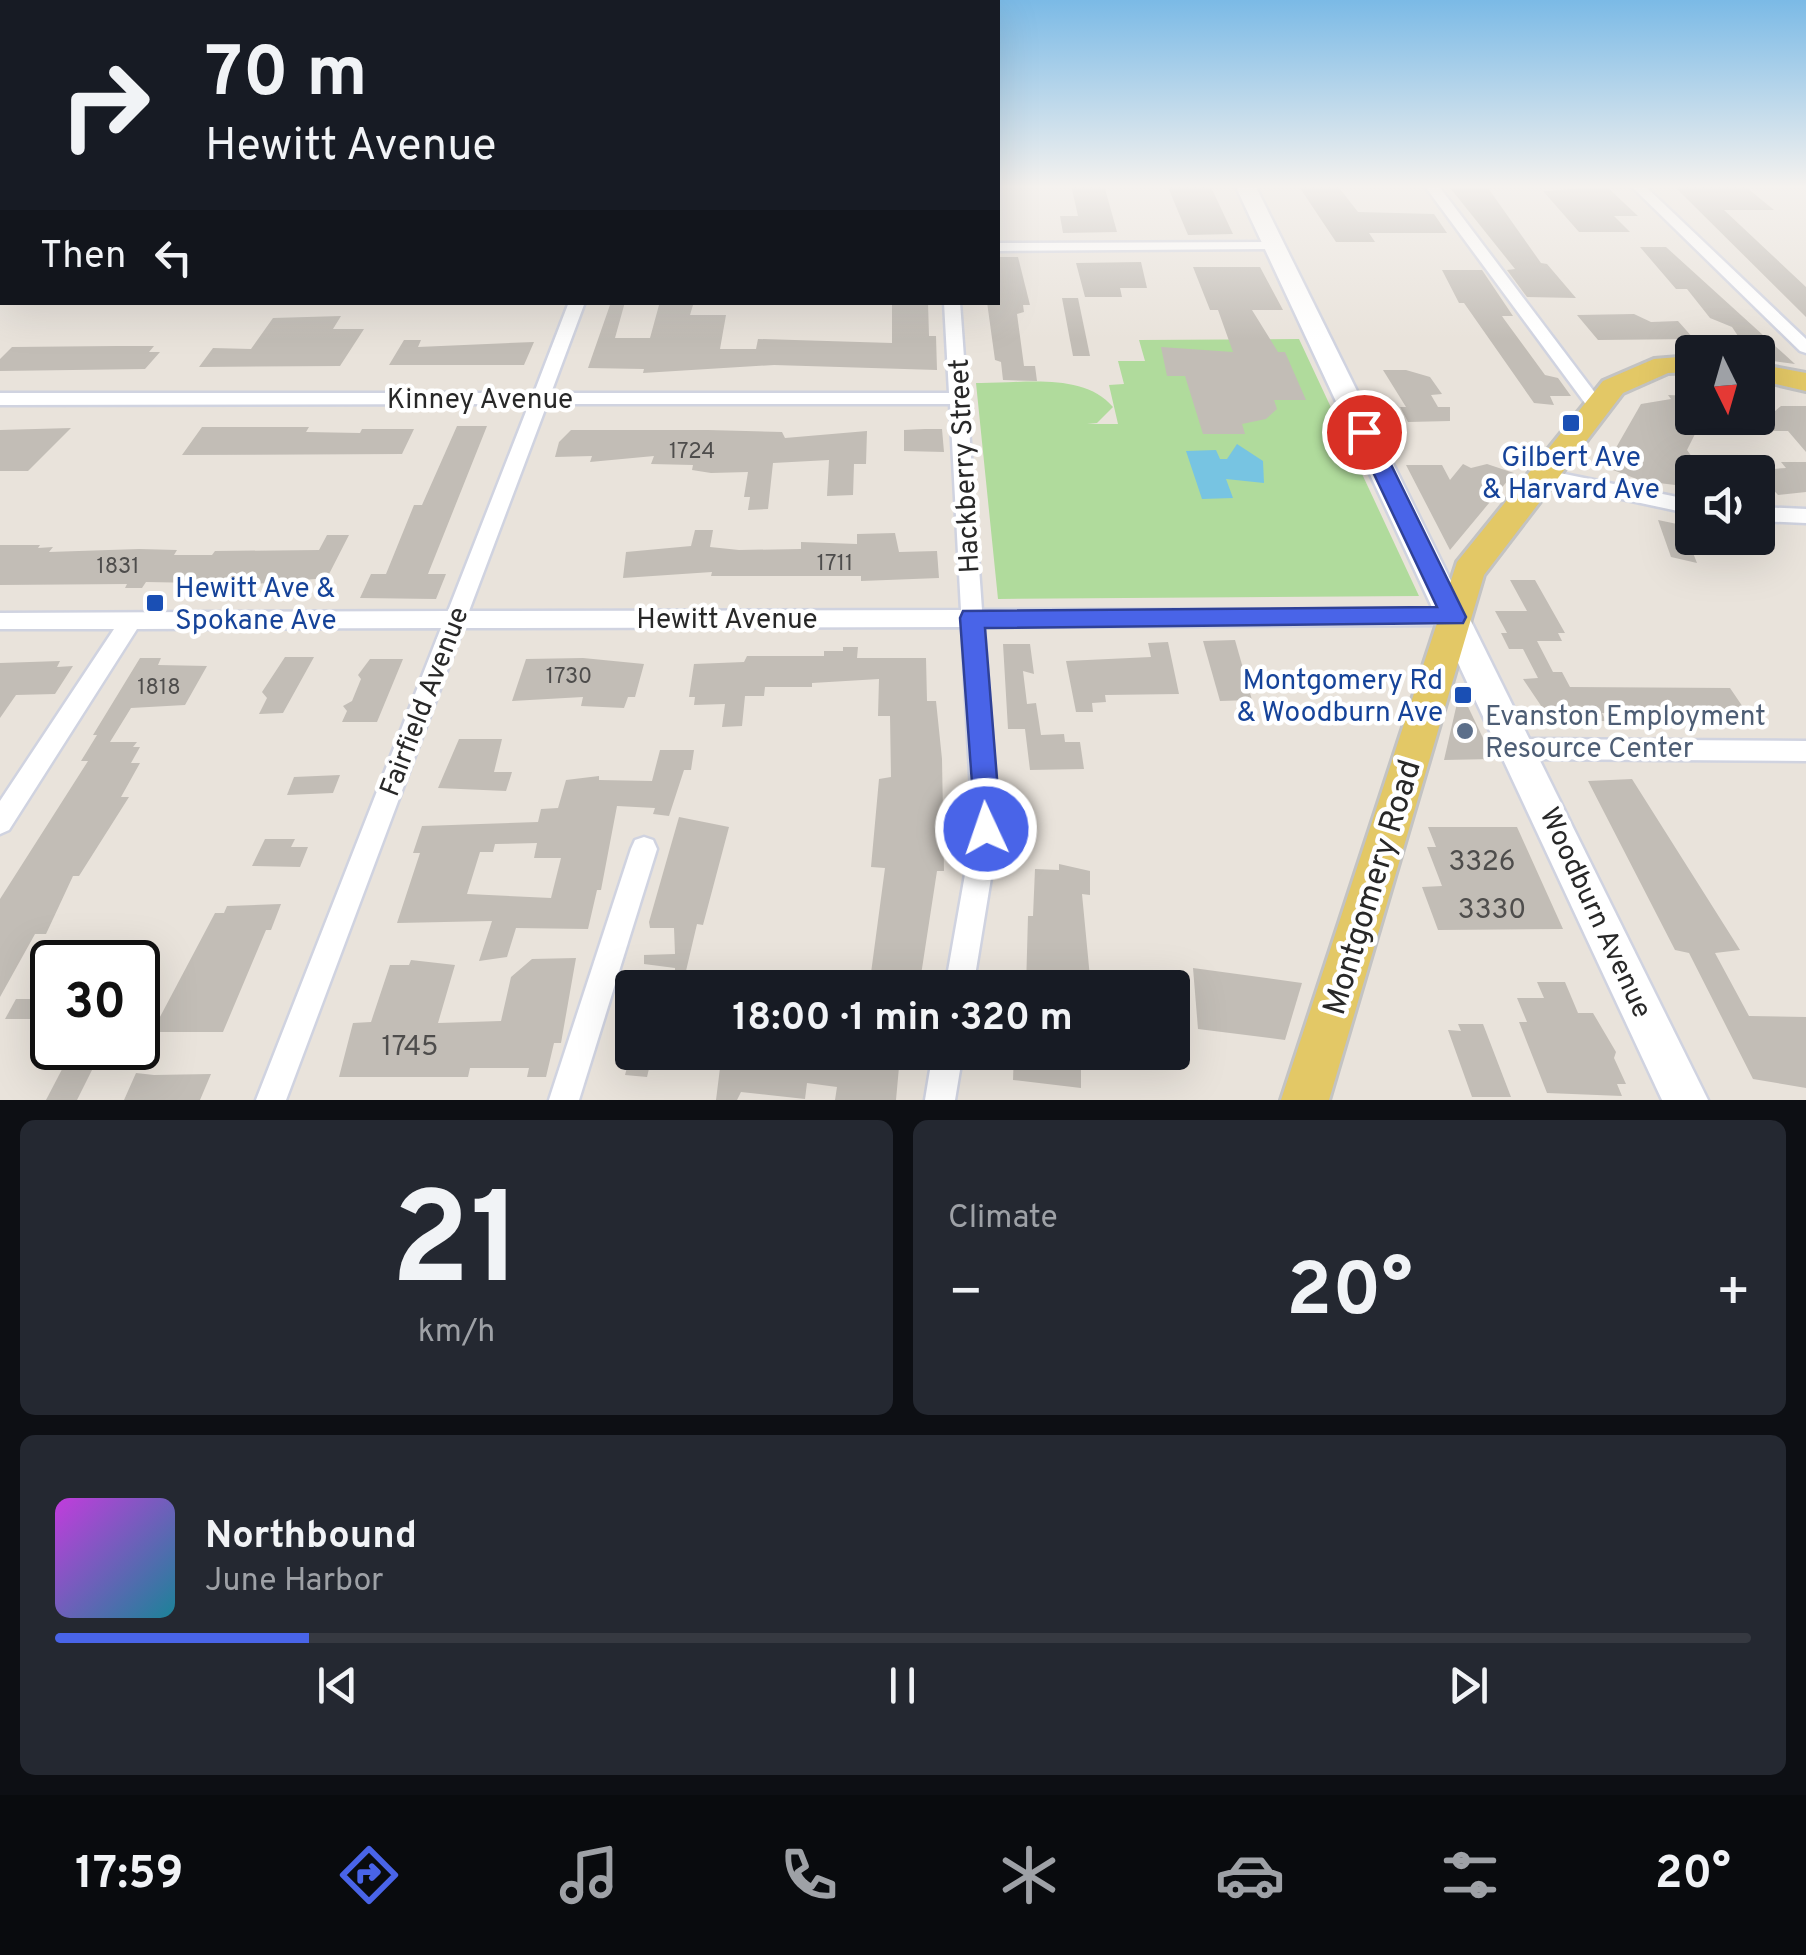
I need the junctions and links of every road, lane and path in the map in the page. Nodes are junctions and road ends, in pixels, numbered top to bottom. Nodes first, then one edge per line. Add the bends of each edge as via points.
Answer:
1 (1269, 236) edge
2 (1469, 236) edge
3 (1690, 236) edge
4 (1274, 246) junction
5 (1000, 247) edge
6 (576, 305) edge
7 (952, 305) edge
8 (1806, 348) edge
9 (1675, 367) edge
10 (1775, 376) edge
11 (1806, 382) edge
12 (540, 398) junction
13 (959, 398) junction
14 (0, 399) edge
15 (1596, 406) junction
16 (1540, 475) junction
17 (1675, 503) edge
18 (1775, 515) edge
19 (1806, 516) edge
20 (455, 617) junction
21 (1454, 617) junction
22 (972, 618) junction
23 (131, 621) junction
24 (0, 622) edge
25 (1520, 749) junction
26 (1806, 751) edge
27 (0, 822) edge
28 (644, 849) dead end
29 (962, 970) edge
30 (945, 1070) edge
31 (271, 1100) edge
32 (564, 1100) edge
33 (940, 1100) edge
34 (1305, 1100) edge
35 (1686, 1100) edge

1 - 4 street, Woodburn Avenue
2 - 15 street
3 - 8 street
4 - 5 street
4 - 21 street, Woodburn Avenue
6 - 12 street, Fairfield Avenue
7 - 13 street, Hackberry Street
9 - 15 main road, Montgomery Road via 1640,372
10 - 11 main road
12 - 13 street, Kinney Avenue
12 - 14 street, Kinney Avenue
12 - 20 street, Fairfield Avenue
13 - 22 street, Hackberry Street
15 - 16 main road, Montgomery Road
16 - 17 street
16 - 21 main road, Montgomery Road via 1469,571
18 - 19 street
20 - 22 street, Hewitt Avenue
20 - 23 street, Hewitt Avenue
20 - 31 street, Fairfield Avenue
21 - 22 street, Hewitt Avenue
21 - 25 street, Woodburn Avenue
21 - 34 main road, Montgomery Road
22 - 29 street, Hackberry Street via 986,829
23 - 24 street, Hewitt Avenue
23 - 27 street
25 - 26 street
25 - 35 street, Woodburn Avenue
28 - 32 street
30 - 33 street

